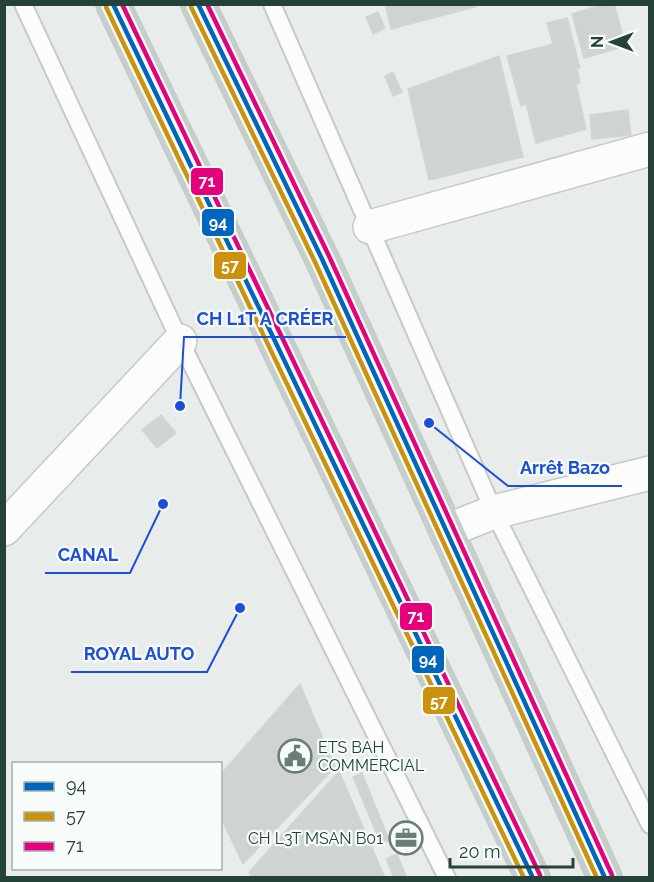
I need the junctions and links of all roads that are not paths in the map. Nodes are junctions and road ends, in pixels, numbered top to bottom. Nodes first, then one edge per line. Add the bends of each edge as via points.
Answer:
1 (22, 4) edge
2 (113, 4) edge
3 (198, 4) edge
4 (272, 4) edge
5 (650, 149) edge
6 (370, 227) junction
7 (180, 341) junction
8 (650, 473) edge
9 (494, 512) junction
10 (4, 529) edge
11 (446, 531) junction
12 (650, 825) edge
13 (447, 878) edge
14 (533, 878) edge
15 (605, 878) edge

1 - 7 lane
2 - 14 highway
3 - 11 highway via 322,259
4 - 6 lane
5 - 6 street
6 - 9 lane
7 - 10 street
7 - 13 lane
8 - 9 street
9 - 11 street
9 - 12 lane
11 - 15 highway

